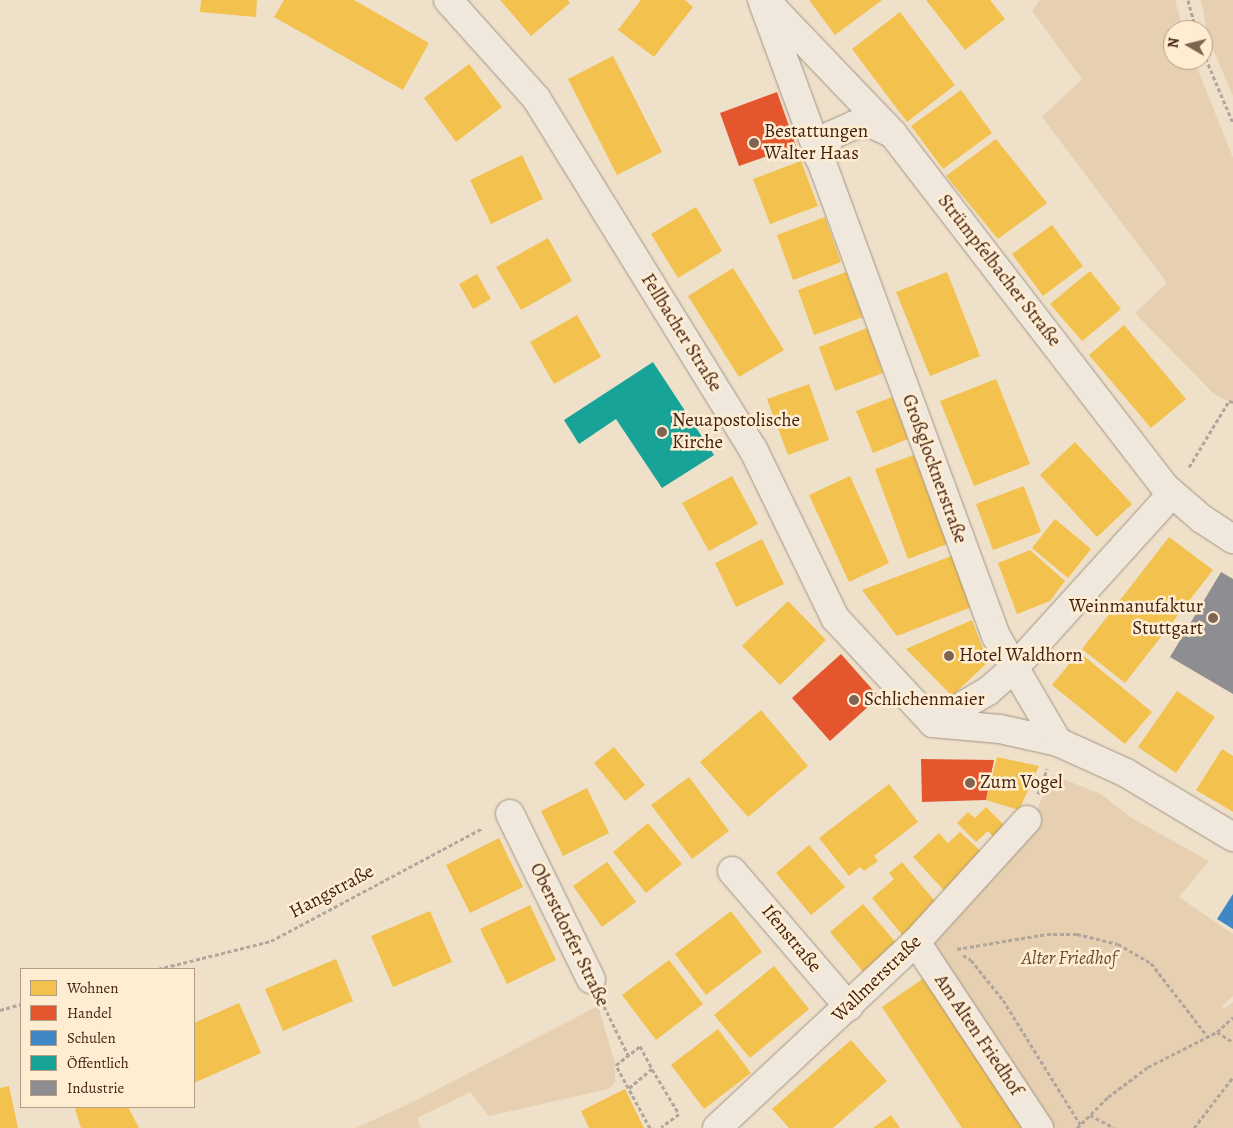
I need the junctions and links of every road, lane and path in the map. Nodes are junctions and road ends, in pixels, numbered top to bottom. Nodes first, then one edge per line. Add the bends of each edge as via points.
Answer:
1 (448, 0) edge
2 (764, 0) edge
3 (1188, 0) edge
4 (1193, 20) edge
5 (1211, 70) edge
6 (1233, 123) edge
7 (893, 134) junction
8 (818, 158) junction
9 (1233, 402) edge
10 (1172, 494) junction
11 (1233, 539) edge
12 (1014, 668) junction
13 (933, 723) junction
14 (1058, 742) junction
15 (510, 814) joint
16 (1027, 820) joint
17 (1233, 837) edge
18 (732, 871) dead end
19 (916, 942) junction
20 (162, 968) edge
21 (590, 979) joint
22 (20, 1004) edge
23 (849, 1007) junction
24 (0, 1010) edge
25 (1233, 1017) edge
26 (1217, 1032) junction
27 (1208, 1037) junction
28 (1233, 1042) edge
29 (628, 1055) junction
30 (652, 1069) junction
31 (1233, 1077) edge
32 (629, 1088) junction
33 (1090, 1115) junction
34 (1080, 1124) junction
35 (650, 1128) edge
36 (660, 1128) edge
37 (717, 1128) edge
38 (1039, 1128) edge
39 (1077, 1128) edge
40 (1114, 1128) edge
41 (1194, 1128) edge

1 - 13 street, Fellbacher Straße via 536,98 753,449 835,618
2 - 7 street, Strümpfelbacher Straße
2 - 8 street, Großglocknerstraße
3 - 4 path
5 - 6 path
7 - 8 street via 872,124 854,125 832,135
7 - 10 street, Strümpfelbacher Straße
8 - 12 street, Großglocknerstraße via 996,636
9 - 10 path via 1229,401
10 - 11 street, Strümpfelbacher Straße
10 - 12 street
12 - 13 street via 988,691
12 - 14 street, Großglocknerstraße
13 - 14 street via 1000,729
14 - 16 path
14 - 17 street via 1126,773
15 - 20 path, Hangstraße via 271,940
15 - 21 street, Oberstdorfer Straße
16 - 19 street, Wallmerstraße
18 - 23 street, Ifenstraße
19 - 23 street, Wallmerstraße
19 - 38 street, Am Alten Friedhof
21 - 29 path, Oberstdorfer Straße
22 - 24 path
23 - 37 street, Wallmerstraße
25 - 26 path
26 - 27 path
26 - 28 path
27 - 33 path via 1148,1067
27 - 34 path via 1151,963 1118,944 1077,934 1047,934 954,950 971,960 1003,1000
29 - 30 path via 640,1046
29 - 32 path via 616,1065
30 - 32 path
30 - 36 path via 679,1114
31 - 41 path
32 - 35 path
33 - 34 path
33 - 40 path
34 - 39 path

